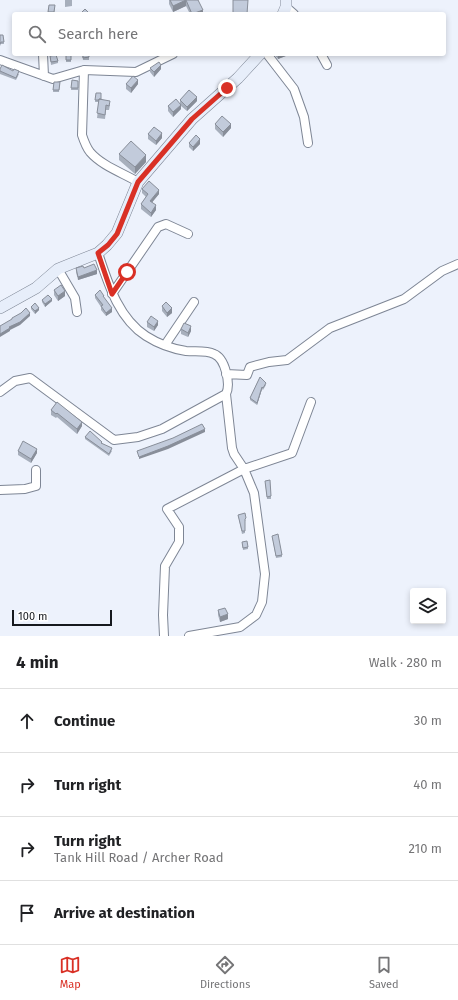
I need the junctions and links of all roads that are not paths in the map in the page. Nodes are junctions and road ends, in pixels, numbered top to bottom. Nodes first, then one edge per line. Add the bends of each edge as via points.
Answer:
1 (43, 56) edge
2 (169, 56) edge
3 (258, 56) edge
4 (269, 56) edge
5 (322, 56) edge
6 (0, 60) edge
7 (327, 65) dead end
8 (84, 70) junction
9 (44, 76) junction
10 (308, 143) dead end
11 (138, 182) junction
12 (188, 234) dead end
13 (98, 253) junction
14 (458, 264) edge
15 (58, 269) junction
16 (112, 294) junction
17 (194, 302) dead end
18 (0, 308) edge
19 (77, 312) dead end
20 (165, 345) junction
21 (226, 374) junction
22 (0, 392) edge
23 (226, 394) junction
24 (311, 402) dead end
25 (244, 469) junction
26 (36, 470) dead end
27 (0, 490) edge
28 (164, 636) edge
29 (188, 636) edge

1 - 9 street
2 - 8 street via 136,72
3 - 11 street via 238,78 192,119
4 - 10 street via 294,89 304,117
5 - 7 street
6 - 9 street
8 - 9 street via 53,79
8 - 11 street via 84,143 89,152 100,161
11 - 13 street via 117,234
12 - 16 street via 166,224 158,227
13 - 15 street
13 - 16 street
14 - 21 street via 442,271 404,299 330,328 287,360 250,367 247,375
15 - 18 street via 36,288
15 - 19 street via 75,298
16 - 20 street via 130,321 146,336
17 - 20 street
20 - 21 street via 185,351 215,354 221,360
21 - 23 street via 229,381
22 - 23 street via 15,381 30,378 114,440 138,437 162,429
23 - 25 street via 232,448
24 - 25 street via 292,453
25 - 28 street via 167,509 179,527 179,542 165,566
25 - 29 street via 254,493 265,574 262,602 256,615 240,627
26 - 27 street via 36,486

